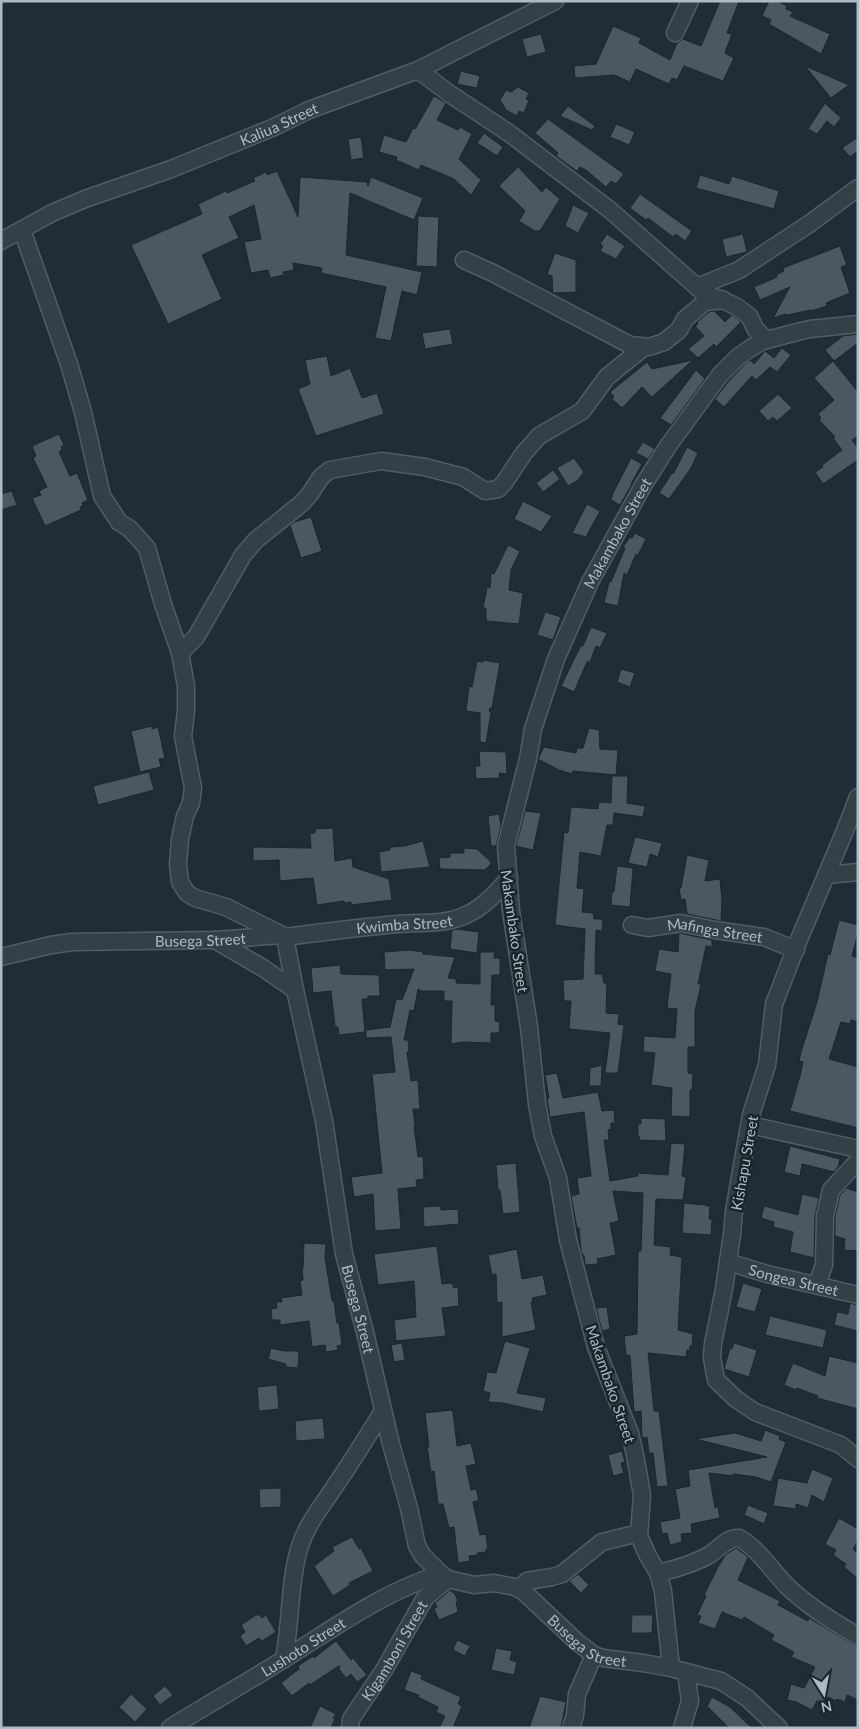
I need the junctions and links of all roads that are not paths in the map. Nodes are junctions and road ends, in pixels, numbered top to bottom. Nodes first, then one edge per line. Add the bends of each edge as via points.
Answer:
1 (555, 1) edge
2 (690, 1) edge
3 (675, 33) dead end
4 (418, 70) junction
5 (858, 188) edge
6 (22, 230) junction
7 (1, 241) edge
8 (464, 260) dead end
9 (698, 287) junction
10 (722, 300) junction
11 (858, 324) edge
12 (768, 340) junction
13 (644, 347) junction
14 (180, 654) junction
15 (858, 797) edge
16 (858, 872) edge
17 (827, 875) junction
18 (509, 878) junction
19 (632, 925) dead end
20 (284, 936) junction
21 (215, 940) junction
22 (1, 946) edge
23 (34, 948) junction
24 (796, 950) junction
25 (1, 957) edge
26 (294, 990) junction
27 (750, 1125) junction
28 (858, 1149) edge
29 (858, 1160) edge
30 (728, 1262) junction
31 (817, 1285) junction
32 (858, 1296) edge
33 (383, 1411) junction
34 (858, 1459) edge
35 (639, 1533) junction
36 (658, 1573) junction
37 (444, 1576) junction
38 (519, 1589) junction
39 (858, 1636) edge
40 (594, 1655) junction
41 (284, 1659) junction
42 (679, 1670) junction
43 (354, 1725) edge
44 (170, 1728) edge
45 (571, 1728) edge
46 (682, 1728) edge
47 (778, 1728) edge

1 - 4 street, Kaliua Street
2 - 3 street
4 - 6 street, Kaliua Street via 308,110 170,169 86,199
4 - 9 street via 610,210
5 - 9 street via 739,270
6 - 7 street, Kaliua Street
6 - 14 street via 69,364 102,496 119,522 148,548
8 - 13 street via 620,341
9 - 10 street via 705,294
10 - 12 street via 749,316 756,330
10 - 13 street via 705,302 664,342
11 - 12 street, Makambako Street via 810,329
12 - 18 street, Makambako Street via 748,349 720,375 644,484 590,582 556,659 533,730 506,846
13 - 14 street via 607,377 582,411 539,436 498,489 485,491 463,477 440,470 381,461 341,467 325,473 302,504 261,536 243,555 196,637
14 - 20 street via 186,686 183,736 193,788 180,839 180,882 195,898 226,907
15 - 17 street, Kishapu Street
16 - 17 street
17 - 24 street, Kishapu Street
18 - 20 street, Kwimba Street via 484,904 454,920
18 - 35 street, Makambako Street via 543,1136 558,1178 568,1240 596,1347 632,1440 642,1495
19 - 24 street, Mafinga Street via 648,928 682,923 764,937
20 - 21 street, Busega Street
20 - 26 street, Busega Street
21 - 23 street, Busega Street via 72,942
21 - 26 street
22 - 23 street
23 - 25 street, Busega Street
24 - 27 street, Kishapu Street via 774,1004 767,1065
26 - 33 street, Busega Street via 324,1121 344,1254
27 - 28 street
27 - 30 street, Kishapu Street
29 - 31 street via 832,1190 826,1216 824,1265
30 - 31 street, Songea Street
30 - 34 street, Kishapu Street via 713,1344 716,1380 747,1407 841,1445
31 - 32 street, Songea Street
33 - 37 street, Busega Street via 417,1546
33 - 41 street via 307,1528 295,1569
35 - 36 street, Makambako Street
35 - 38 street via 602,1542 562,1574 527,1581
36 - 39 street via 692,1563 710,1555 731,1538 738,1538 754,1549 812,1608
36 - 42 street, Makambako Street
37 - 38 street, Busega Street via 468,1584 494,1583
37 - 41 street, Lushoto Street via 421,1582 388,1598
37 - 43 street, Kigamboni Street via 425,1598
38 - 40 street, Busega Street
40 - 42 street, Busega Street
40 - 45 street via 577,1694
41 - 44 street, Lushoto Street
42 - 46 street, Makambako Street via 690,1701
42 - 47 street, Busega Street via 721,1682 739,1692

